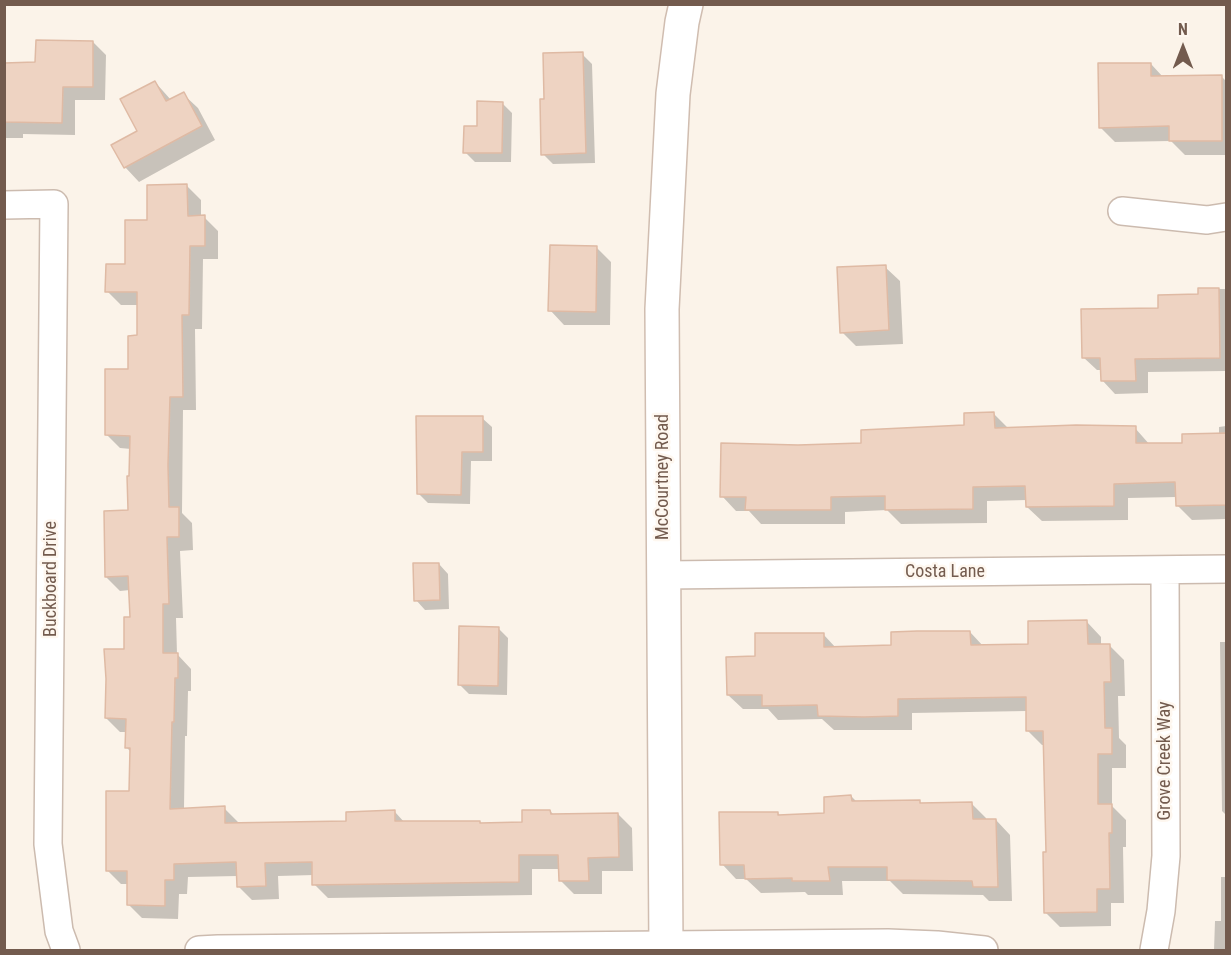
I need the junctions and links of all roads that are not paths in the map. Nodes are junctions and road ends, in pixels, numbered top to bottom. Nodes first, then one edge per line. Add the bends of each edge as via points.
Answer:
1 (686, 4) edge
2 (4, 205) edge
3 (1122, 211) dead end
4 (1227, 217) edge
5 (1165, 570) junction
6 (1227, 570) edge
7 (664, 575) junction
8 (666, 947) edge
9 (66, 951) edge
10 (200, 951) edge
11 (984, 951) edge
12 (1154, 951) edge

1 - 7 street, McCourtney Road via 673,94 662,309
2 - 9 street, Buckboard Drive via 54,204 48,844 59,931
3 - 4 street via 1207,220
5 - 6 street, Costa Lane
5 - 7 street, Costa Lane
5 - 12 street, Grove Creek Way via 1166,856
7 - 8 street, McCourtney Road
8 - 10 street
8 - 11 street via 888,943

